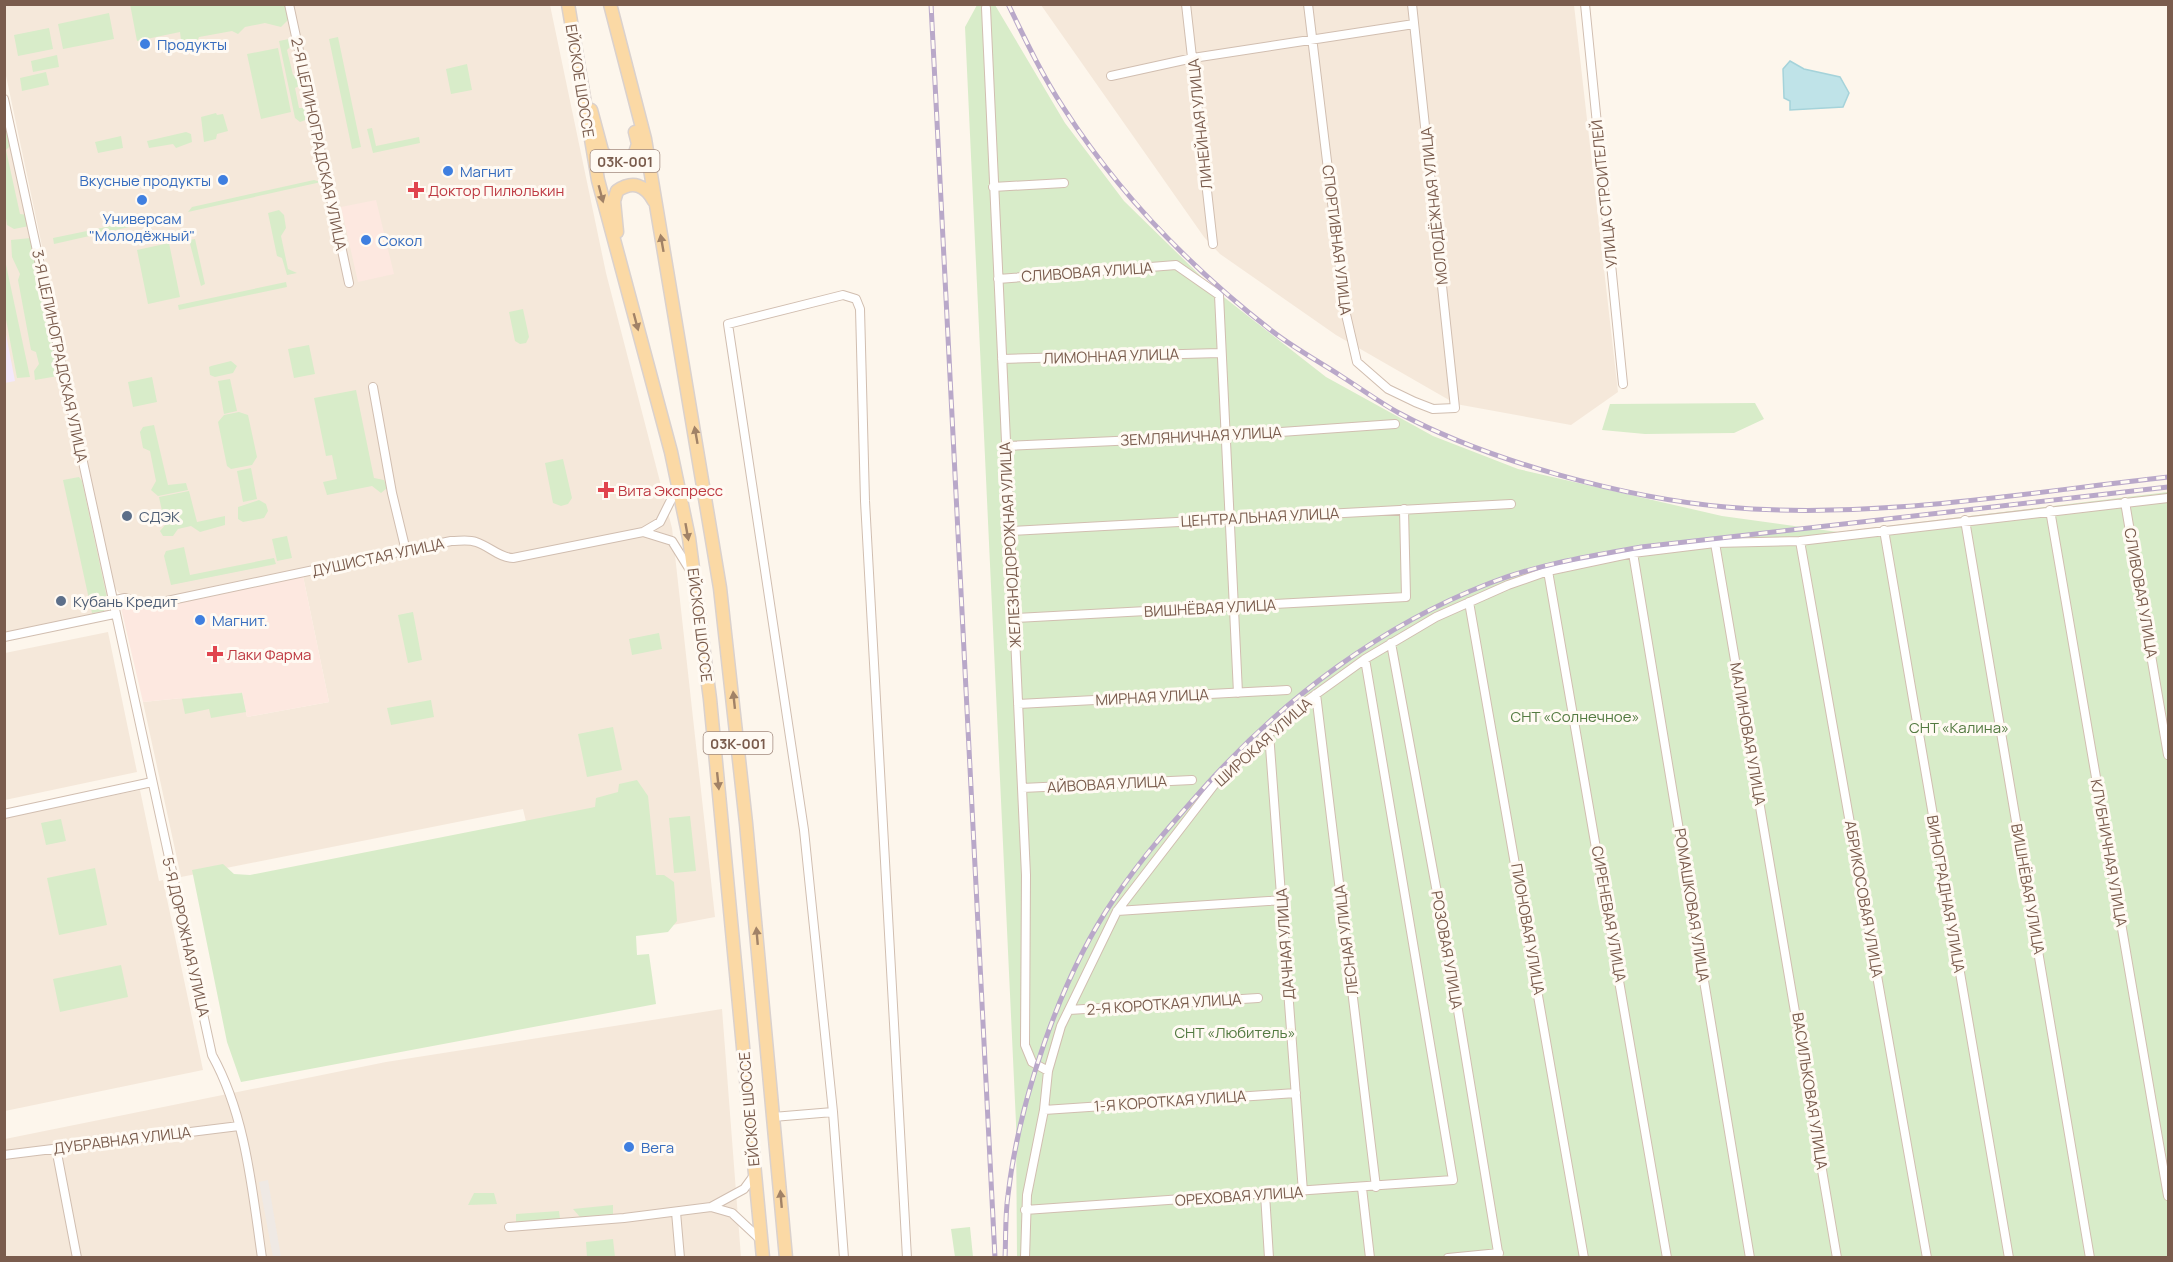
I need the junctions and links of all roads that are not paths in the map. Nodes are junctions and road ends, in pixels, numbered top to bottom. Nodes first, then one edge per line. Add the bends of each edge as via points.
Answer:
1 (289, 4) edge
2 (568, 4) edge
3 (610, 4) edge
4 (1186, 4) edge
5 (1308, 4) edge
6 (1412, 4) edge
7 (1585, 4) edge
8 (986, 8) dead end
9 (1414, 24) junction
10 (1312, 38) junction
11 (619, 40) junction
12 (576, 54) junction
13 (1193, 58) junction
14 (1111, 76) dead end
15 (4, 99) edge
16 (1064, 183) dead end
17 (993, 187) junction
18 (656, 204) junction
19 (1213, 244) dead end
20 (620, 266) junction
21 (998, 279) junction
22 (349, 283) dead end
23 (1220, 353) junction
24 (1002, 359) junction
25 (1623, 384) dead end
26 (373, 387) dead end
27 (1455, 408) joint
28 (1395, 424) dead end
29 (1225, 436) junction
30 (1006, 446) junction
31 (679, 485) junction
32 (2169, 498) edge
33 (2125, 502) junction
34 (1511, 504) dead end
35 (1404, 509) junction
36 (2050, 510) junction
37 (1230, 518) junction
38 (1965, 520) junction
39 (1884, 530) junction
40 (1010, 531) junction
41 (643, 532) junction
42 (1800, 541) junction
43 (1715, 543) junction
44 (406, 551) junction
45 (1633, 553) junction
46 (1548, 571) junction
47 (694, 577) junction
48 (111, 601) junction
49 (1469, 602) junction
50 (1234, 607) junction
51 (114, 614) junction
52 (1014, 618) junction
53 (4, 637) edge
54 (1391, 643) junction
55 (1365, 659) junction
56 (1287, 690) dead end
57 (1238, 693) junction
58 (1316, 694) junction
59 (1018, 704) junction
60 (1269, 733) junction
61 (2169, 755) edge
62 (1192, 780) dead end
63 (152, 782) junction
64 (1022, 788) junction
65 (4, 814) edge
66 (1282, 900) junction
67 (1117, 911) junction
68 (1782, 925) joint
69 (1258, 998) dead end
70 (1070, 1010) junction
71 (1048, 1071) junction
72 (1296, 1093) junction
73 (1044, 1110) junction
74 (833, 1112) junction
75 (773, 1117) junction
76 (239, 1126) junction
77 (56, 1148) junction
78 (4, 1155) edge
79 (755, 1173) junction
80 (1376, 1187) junction
81 (1362, 1188) junction
82 (1303, 1192) junction
83 (1265, 1194) junction
84 (2169, 1196) edge
85 (711, 1207) junction
86 (1025, 1210) junction
87 (676, 1212) junction
88 (509, 1227) dead end
89 (761, 1240) junction
90 (1499, 1255) edge
91 (77, 1257) edge
92 (262, 1257) edge
93 (680, 1257) edge
94 (763, 1257) edge
95 (786, 1257) edge
96 (843, 1257) edge
97 (907, 1257) edge
98 (1024, 1257) edge
99 (1269, 1257) edge
100 (1370, 1257) edge
101 (1448, 1257) edge
102 (1584, 1257) edge
103 (1667, 1257) edge
104 (1750, 1257) edge
105 (1837, 1257) edge
106 (1927, 1257) edge
107 (2009, 1257) edge
108 (2090, 1257) edge

1 - 22 street, 2-Я ЦЕЛИНОГРАДСКАЯ УЛИЦА
2 - 12 main road, ЕЙСКОЕ ШОССЕ / 03К-001
3 - 11 main road, ЕЙСКОЕ ШОССЕ / 03К-001
4 - 13 street, ЛИНЕЙНАЯ УЛИЦА
5 - 10 street, СПОРТИВНАЯ УЛИЦА
6 - 9 street, МОЛОДЁЖНАЯ УЛИЦА
7 - 25 street, УЛИЦА СТРОИТЕЛЕЙ
8 - 17 street, ЖЕЛЕЗНОДОРОЖНАЯ УЛИЦА
9 - 10 street
9 - 27 street, МОЛОДЁЖНАЯ УЛИЦА
10 - 13 street
10 - 27 street, СПОРТИВНАЯ УЛИЦА via 1345,310 1357,362 1388,389 1415,402 1433,409
11 - 12 main road, 03К-001 via 638,144 628,160 615,162 602,151
11 - 18 main road, ЕЙСКОЕ ШОССЕ / 03К-001 via 645,139
12 -> 20 main road, ЕЙСКОЕ ШОССЕ / 03К-001 via 595,170
13 - 14 street
13 - 19 street, ЛИНЕЙНАЯ УЛИЦА
15 - 48 street, 3-Я ЦЕЛИНОГРАДСКАЯ УЛИЦА
16 - 17 street
17 - 21 street, ЖЕЛЕЗНОДОРОЖНАЯ УЛИЦА
18 - 20 main road, 03К-001 via 638,184 617,191 614,201
75 -> 18 main road, ЕЙСКОЕ ШОССЕ / 03К-001 via 720,588
20 -> 31 main road, ЕЙСКОЕ ШОССЕ / 03К-001
21 - 23 street, СЛИВОВАЯ УЛИЦА via 1176,265 1219,295
21 - 24 street, ЖЕЛЕЗНОДОРОЖНАЯ УЛИЦА
23 - 24 street, ЛИМОННАЯ УЛИЦА
23 - 29 street
24 - 30 street, ЖЕЛЕЗНОДОРОЖНАЯ УЛИЦА
26 - 44 street
28 - 29 street, ЗЕМЛЯНИЧНАЯ УЛИЦА
29 - 30 street, ЗЕМЛЯНИЧНАЯ УЛИЦА
29 - 37 street
30 - 40 street, ЖЕЛЕЗНОДОРОЖНАЯ УЛИЦА
31 - 41 street via 660,522
31 -> 47 main road, ЕЙСКОЕ ШОССЕ / 03К-001
32 - 33 street, ШИРОКАЯ УЛИЦА
33 - 36 street, ШИРОКАЯ УЛИЦА
33 - 61 street, СЛИВОВАЯ УЛИЦА
34 - 35 street, ЦЕНТРАЛЬНАЯ УЛИЦА
35 - 37 street, ЦЕНТРАЛЬНАЯ УЛИЦА
35 - 50 street, ВИШНЁВАЯ УЛИЦА via 1406,597
36 - 38 street, ШИРОКАЯ УЛИЦА
36 - 84 street, КЛУБНИЧНАЯ УЛИЦА
37 - 40 street, ЦЕНТРАЛЬНАЯ УЛИЦА
37 - 50 street
38 - 39 street, ШИРОКАЯ УЛИЦА
38 - 108 street, ВИШНЁВАЯ УЛИЦА
39 - 42 street, ШИРОКАЯ УЛИЦА
39 - 107 street, ВИНОГРАДНАЯ УЛИЦА
40 - 52 street, ЖЕЛЕЗНОДОРОЖНАЯ УЛИЦА
41 - 44 street, ДУШИСТАЯ УЛИЦА via 513,558 468,540
41 - 47 street via 672,541
42 - 43 street, ШИРОКАЯ УЛИЦА
42 - 106 street, АБРИКОСОВАЯ УЛИЦА
43 - 45 street, ШИРОКАЯ УЛИЦА
43 - 68 street, МАЛИНОВАЯ УЛИЦА
44 - 48 street, ДУШИСТАЯ УЛИЦА via 167,601
45 - 46 street, ШИРОКАЯ УЛИЦА
45 - 104 street, РОМАШКОВАЯ УЛИЦА
46 - 49 street, ШИРОКАЯ УЛИЦА
46 - 103 street, СИРЕНЕВАЯ УЛИЦА
47 -> 79 main road, ЕЙСКОЕ ШОССЕ / 03К-001 via 710,699
48 - 51 street, 3-Я ЦЕЛИНОГРАДСКАЯ УЛИЦА
49 - 54 street, ШИРОКАЯ УЛИЦА
49 - 102 street, ПИОНОВАЯ УЛИЦА
50 - 52 street, ВИШНЁВАЯ УЛИЦА
50 - 57 street
51 - 53 street
51 - 63 street, 5-Я ДОРОЖНАЯ УЛИЦА
52 - 59 street, ЖЕЛЕЗНОДОРОЖНАЯ УЛИЦА
54 - 55 street, ШИРОКАЯ УЛИЦА
54 - 90 street, РОЗОВАЯ УЛИЦА
55 - 58 street, ШИРОКАЯ УЛИЦА
55 - 80 street, ОРЕХОВАЯ УЛИЦА via 1453,1180
56 - 57 street, МИРНАЯ УЛИЦА
57 - 59 street, МИРНАЯ УЛИЦА
58 - 60 street, ШИРОКАЯ УЛИЦА
58 - 80 street, ЛЕСНАЯ УЛИЦА
59 - 64 street, ЖЕЛЕЗНОДОРОЖНАЯ УЛИЦА
60 - 66 street, ДАЧНАЯ УЛИЦА
60 - 67 street, ШИРОКАЯ УЛИЦА via 1214,785
62 - 64 street, АЙВОВАЯ УЛИЦА
63 - 65 street
63 - 76 street, 5-Я ДОРОЖНАЯ УЛИЦА via 212,1055 229,1085
64 - 71 street, ЖЕЛЕЗНОДОРОЖНАЯ УЛИЦА via 1025,1045 1032,1062
66 - 67 street
66 - 72 street, ДАЧНАЯ УЛИЦА
67 - 70 street, ШИРОКАЯ УЛИЦА via 1090,960
68 - 105 street, ВАСИЛЬКОВАЯ УЛИЦА
69 - 70 street, 2-Я КОРОТКАЯ УЛИЦА
70 - 71 street, ШИРОКАЯ УЛИЦА via 1061,1026
71 - 73 street, ШИРОКАЯ УЛИЦА
72 - 73 street, 1-Я КОРОТКАЯ УЛИЦА
72 - 82 street, ДАЧНАЯ УЛИЦА
73 - 86 street, ШИРОКАЯ УЛИЦА
74 - 75 street
74 - 96 street
74 - 97 street via 804,830 728,324 843,295 856,299 860,309 865,501
95 -> 75 main road, ЕЙСКОЕ ШОССЕ / 03К-001
76 - 77 street, ДУБРАВНАЯ УЛИЦА
76 - 92 street, 5-Я ДОРОЖНАЯ УЛИЦА
77 - 78 street, ДУБРАВНАЯ УЛИЦА
77 - 91 street
79 - 85 street via 744,1189
79 - 89 main road, ЕЙСКОЕ ШОССЕ / 03К-001
80 - 81 street, ОРЕХОВАЯ УЛИЦА
81 - 82 street, ОРЕХОВАЯ УЛИЦА
81 - 100 street
82 - 83 street, ОРЕХОВАЯ УЛИЦА
83 - 86 street, ОРЕХОВАЯ УЛИЦА
83 - 99 street
85 - 87 street
85 - 89 street via 732,1213
86 - 98 street, ШИРОКАЯ УЛИЦА
87 - 88 street
87 - 93 street
89 - 94 main road, ЕЙСКОЕ ШОССЕ / 03К-001
90 - 101 street

